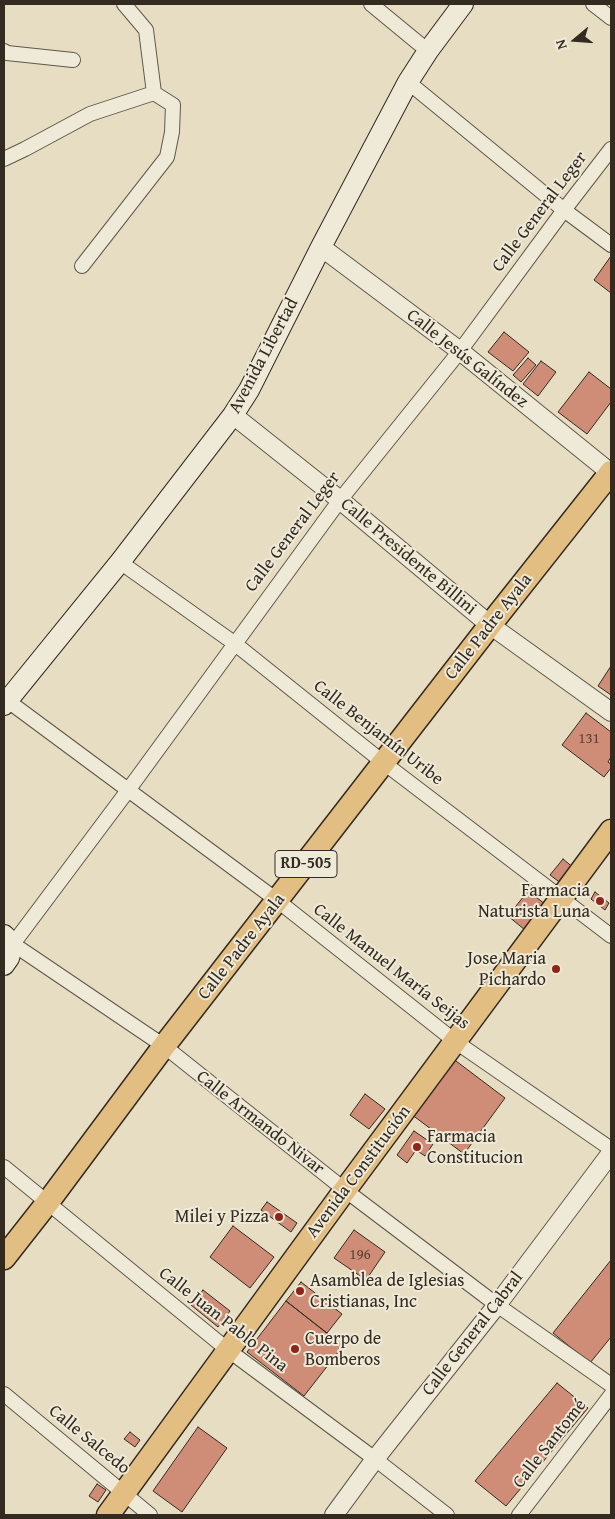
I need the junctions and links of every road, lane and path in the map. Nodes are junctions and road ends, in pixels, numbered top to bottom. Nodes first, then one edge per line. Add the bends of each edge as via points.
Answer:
1 (124, 4) edge
2 (371, 4) edge
3 (463, 4) edge
4 (593, 4) edge
5 (611, 18) edge
6 (4, 51) edge
7 (428, 51) junction
8 (73, 60) dead end
9 (408, 82) junction
10 (154, 93) junction
11 (611, 149) edge
12 (4, 159) edge
13 (564, 210) junction
14 (611, 245) edge
15 (321, 247) junction
16 (82, 266) dead end
17 (460, 351) junction
18 (233, 415) junction
19 (611, 473) edge
20 (340, 500) junction
21 (120, 562) junction
22 (490, 625) junction
23 (234, 643) junction
24 (6, 703) edge
25 (611, 712) edge
26 (384, 762) junction
27 (129, 789) junction
28 (611, 831) edge
29 (562, 898) junction
30 (278, 901) junction
31 (611, 936) edge
32 (8, 940) edge
33 (4, 965) edge
34 (456, 1042) junction
35 (164, 1046) junction
36 (611, 1151) edge
37 (4, 1166) edge
38 (345, 1190) junction
39 (48, 1202) junction
40 (4, 1258) edge
41 (497, 1305) junction
42 (228, 1350) junction
43 (611, 1385) edge
44 (4, 1394) edge
45 (611, 1395) edge
46 (375, 1459) junction
47 (125, 1493) junction
48 (108, 1515) edge
49 (150, 1515) edge
50 (334, 1515) edge
51 (446, 1515) edge
52 (519, 1515) edge

1 - 10 street via 146,30
2 - 7 street
3 - 7 main road, Avenida Libertad
4 - 5 street
6 - 8 street
7 - 9 main road, Avenida Libertad
9 - 13 street
9 - 15 main road, Avenida Libertad
10 - 12 street via 90,114
10 - 16 street via 173,105 167,156
11 - 13 street, Calle General Leger
13 - 14 street
13 - 17 street, Calle General Leger
15 - 17 street, Calle Jesús Galíndez
15 - 18 main road, Avenida Libertad via 250,390
17 - 19 street, Calle Jesús Galíndez
17 - 20 street, Calle General Leger
18 - 20 street, Calle Presidente Billini
18 - 21 main road, Avenida Libertad
19 - 22 main road, Calle Padre Ayala / RD-505
20 - 22 street, Calle Presidente Billini
20 - 23 street, Calle General Leger
21 - 23 street, Calle Benjamín Uribe
21 - 24 main road, Avenida Libertad
22 - 25 street, Calle Presidente Billini
22 - 26 main road, Calle Padre Ayala / RD-505
23 - 26 street, Calle Benjamín Uribe
23 - 27 street, Calle General Leger
24 - 27 street, Calle Manuel María Seijas
26 - 29 street, Calle Benjamín Uribe
26 - 30 main road, Calle Padre Ayala / RD-505
27 - 30 street, Calle Manuel María Seijas
27 - 32 street, Calle General Leger
28 - 29 main road, Avenida Constitución
29 - 31 street, Calle Benjamín Uribe
29 - 34 main road, Avenida Constitución
30 - 34 street, Calle Manuel María Seijas
30 - 35 main road, Calle Padre Ayala / RD-505
32 - 33 main road via 9,958
32 - 35 street, Calle Armando Nivar
34 - 36 street, Calle Manuel María Seijas
34 - 38 main road, Avenida Constitución
35 - 38 street, Calle Armando Nivar
35 - 39 main road, Calle Padre Ayala / RD-505
36 - 41 street, Calle General Cabral
37 - 39 street, Calle Juan Pablo Pina
38 - 41 street, Calle Armando Nivar
38 - 42 main road, Avenida Constitución
39 - 40 main road, Calle Padre Ayala / RD-505
39 - 42 street, Calle Juan Pablo Pina
41 - 43 street, Calle Armando Nivar
41 - 46 street, Calle General Cabral
42 - 46 street, Calle Juan Pablo Pina
42 - 47 main road, Avenida Constitución
44 - 47 street, Calle Salcedo
45 - 52 street, Calle Santomé
46 - 50 street, Calle General Cabral
46 - 51 street, Calle Juan Pablo Pina
47 - 48 main road, Avenida Constitución
47 - 49 street, Calle Salcedo

